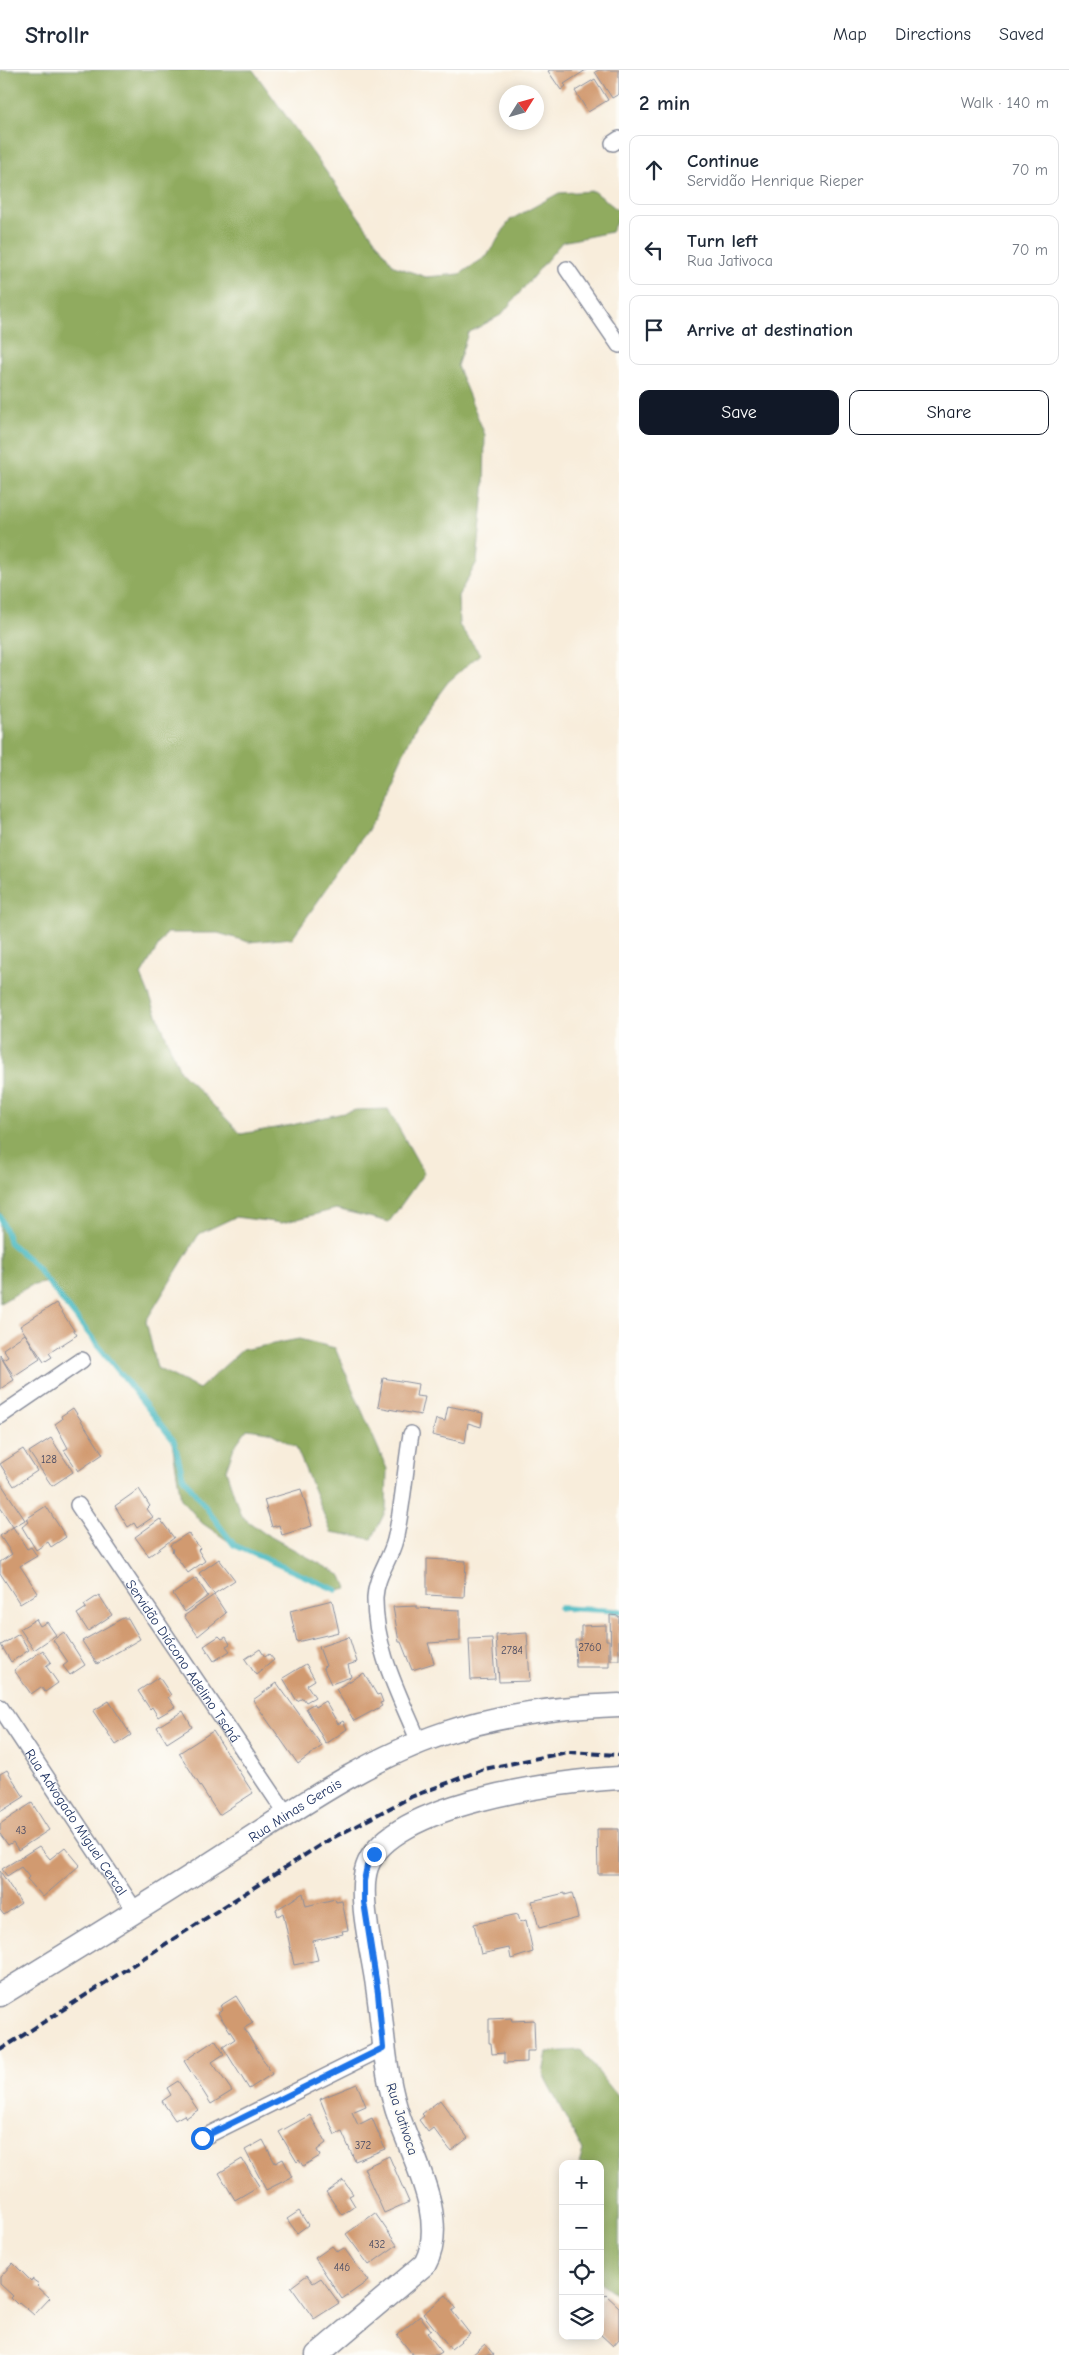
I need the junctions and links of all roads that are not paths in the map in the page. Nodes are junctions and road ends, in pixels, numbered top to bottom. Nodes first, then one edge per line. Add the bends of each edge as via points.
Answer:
1 (567, 269) dead end
2 (619, 345) edge
3 (82, 1360) dead end
4 (0, 1416) edge
5 (411, 1434) dead end
6 (78, 1505) dead end
7 (619, 1705) edge
8 (0, 1707) edge
9 (419, 1742) junction
10 (619, 1778) edge
11 (287, 1815) junction
12 (136, 1912) junction
13 (0, 1995) edge
14 (383, 2048) junction
15 (202, 2138) dead end
16 (317, 2355) edge

1 - 2 street
3 - 4 street
5 - 9 street via 395,1540 378,1580 375,1597 380,1642
6 - 11 street, Servidão Diácono Adelino Tschá
7 - 9 street, Rua Minas Gerais via 578,1707 480,1722
8 - 12 street, Rua Advogado Miguel Cercal
9 - 11 street, Rua Minas Gerais via 344,1779
10 - 14 street, Rua Jativoca via 552,1784 477,1800 413,1824 374,1854 367,1866 364,1902
11 - 12 street, Rua Minas Gerais
12 - 13 street, Rua Minas Gerais
14 - 15 street
14 - 16 street, Rua Jativoca via 393,2100 432,2217 432,2252 425,2264 406,2282

